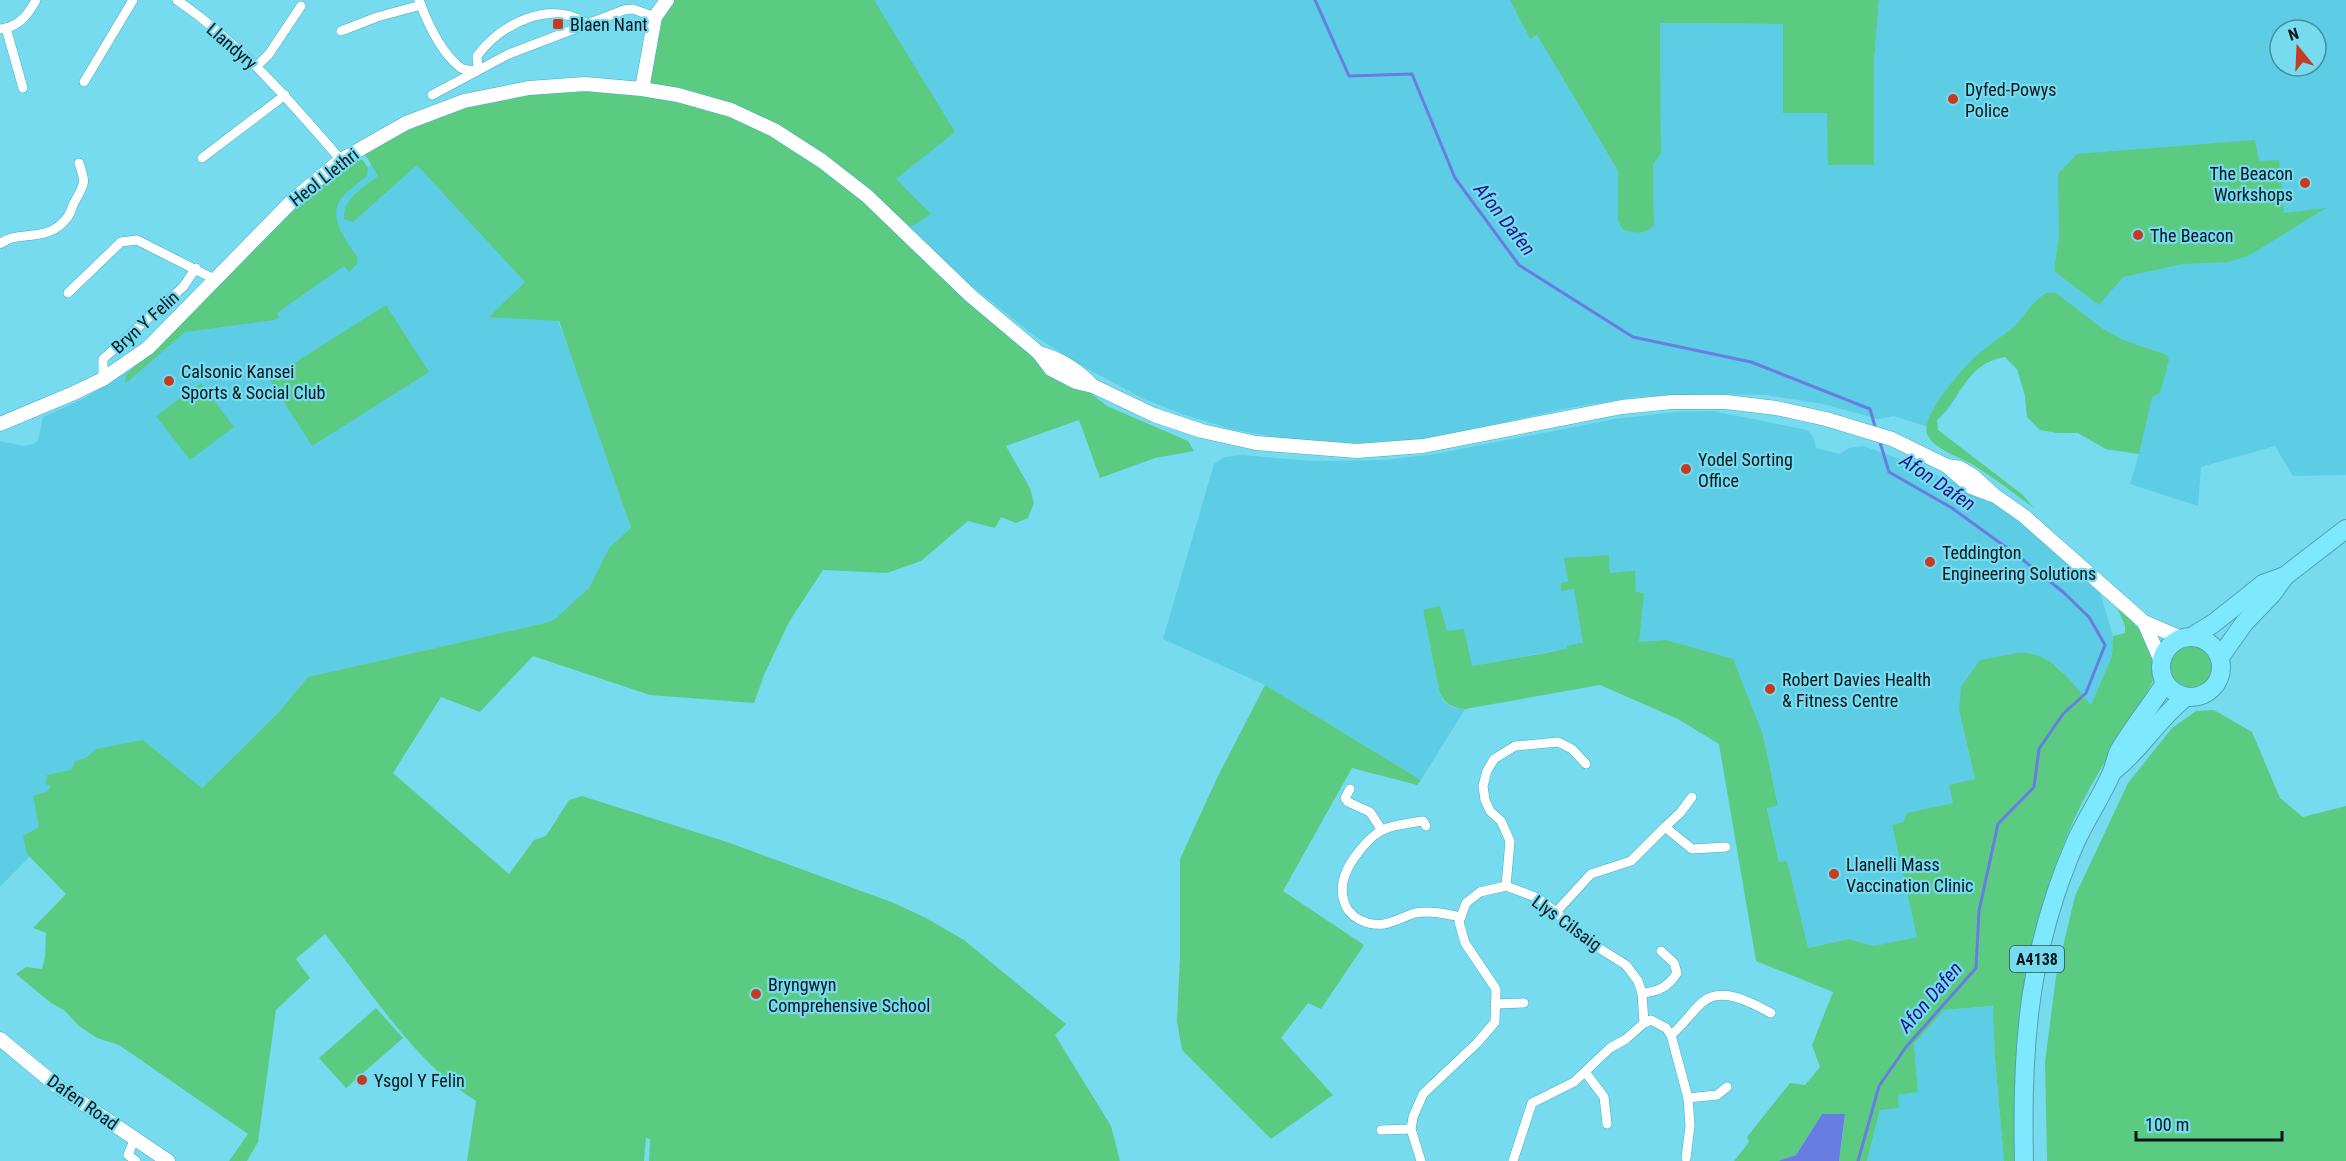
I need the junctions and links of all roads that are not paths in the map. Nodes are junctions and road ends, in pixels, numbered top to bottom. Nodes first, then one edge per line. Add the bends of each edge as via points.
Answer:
1 (36, 0) edge
2 (133, 0) edge
3 (177, 0) edge
4 (667, 0) edge
5 (420, 3) edge
6 (632, 5) edge
7 (301, 6) dead end
8 (655, 17) junction
9 (586, 23) junction
10 (3, 29) edge
11 (341, 31) dead end
12 (257, 66) junction
13 (476, 70) junction
14 (84, 82) dead end
15 (23, 88) dead end
16 (642, 89) junction
17 (432, 94) dead end
18 (285, 95) junction
19 (202, 158) dead end
20 (341, 160) junction
21 (79, 163) dead end
22 (0, 244) edge
23 (196, 268) junction
24 (216, 280) junction
25 (68, 293) dead end
26 (103, 379) junction
27 (0, 424) edge
28 (2346, 529) edge
29 (2285, 576) junction
30 (2144, 622) junction
31 (2187, 637) junction
32 (2220, 657) junction
33 (2161, 662) junction
34 (2165, 683) junction
35 (2186, 697) junction
36 (1586, 764) dead end
37 (2113, 771) junction
38 (1350, 789) dead end
39 (1692, 797) dead end
40 (1426, 826) dead end
41 (1665, 827) junction
42 (1381, 830) junction
43 (1726, 847) dead end
44 (1506, 886) junction
45 (1556, 912) junction
46 (1461, 917) junction
47 (1661, 951) dead end
48 (1642, 993) junction
49 (1524, 1003) dead end
50 (1495, 1004) junction
51 (1771, 1013) dead end
52 (1644, 1023) junction
53 (1671, 1035) junction
54 (0, 1038) edge
55 (1586, 1072) junction
56 (1727, 1087) dead end
57 (1688, 1098) junction
58 (1607, 1124) dead end
59 (1411, 1129) junction
60 (1381, 1130) dead end
61 (135, 1138) junction
62 (1686, 1158) dead end
63 (136, 1161) edge
64 (168, 1161) edge
65 (1421, 1161) edge
66 (1513, 1161) edge
67 (2024, 1161) edge

1 - 10 street via 28,15
2 - 14 street
3 - 12 street, Llandyry
4 - 8 main road
5 - 11 street
5 - 13 street via 447,52 463,69
6 - 8 street
6 - 9 street
7 - 12 street
8 - 16 main road
9 - 13 street
9 - 13 street via 578,14 556,6 526,13 489,40 477,56
10 - 15 street
12 - 18 street, Llandyry
13 - 17 street
16 - 20 main road, Heol Llethri via 585,84 529,88 464,101 406,123
16 - 30 main road, Heol Llethri via 731,110 774,130 867,196 971,296 1039,352 1068,364 1093,386 1154,415 1256,444 1357,451 1423,446 1622,407 1672,402 1726,402 1826,418 1892,440 1972,475
18 - 19 street
18 - 20 street, Llandyry
20 - 24 main road, Heol Llethri via 293,200
21 - 22 street via 84,186 68,217 40,235 4,240
23 - 24 street
23 - 25 street via 137,240 121,242
23 - 26 street, Bryn Y Felin via 183,287 104,359
24 - 26 main road, Heol Llethri via 148,348
26 - 27 main road, Heol Llethri
28 - 29 highway
29 - 31 highway via 2264,584 2214,623
29 - 32 highway
30 - 31 main road
30 - 33 main road
31 - 32 highway via 2210,642
31 - 33 highway via 2172,644
32 - 35 highway via 2217,683 2202,695
33 - 34 highway
34 - 35 highway
34 - 37 highway, A4138 via 2118,752
35 - 37 highway, A4138
36 - 44 street via 1572,749 1558,742 1515,746 1494,759 1483,786 1490,811 1510,842
37 - 67 highway, A4138 via 2073,849 2037,958 2026,1034
38 - 42 street via 1345,798 1348,802 1370,812
39 - 41 street
40 - 42 street via 1423,821 1394,824
41 - 43 street via 1692,849
41 - 45 street via 1631,861 1591,874
42 - 46 street via 1348,867 1341,890 1352,915 1383,924 1416,913
44 - 45 street, Llys Cilsaig via 1538,898
44 - 46 street via 1480,892 1466,903
45 - 48 street, Llys Cilsaig via 1583,938 1626,965
46 - 50 street via 1465,943 1496,988
47 - 48 street via 1674,963 1677,973 1662,990
48 - 52 street, Llys Cilsaig
49 - 50 street
50 - 59 street via 1495,1022 1423,1094
51 - 53 street via 1721,994 1705,1000
52 - 53 street via 1651,1020
52 - 55 street
53 - 57 street
54 - 61 main road, Dafen Road via 57,1086
55 - 58 street via 1604,1097
55 - 66 street via 1532,1103
56 - 57 street via 1717,1095
57 - 62 street
59 - 60 street
59 - 65 street
61 - 63 street via 128,1155
61 - 64 main road, Dafen Road

